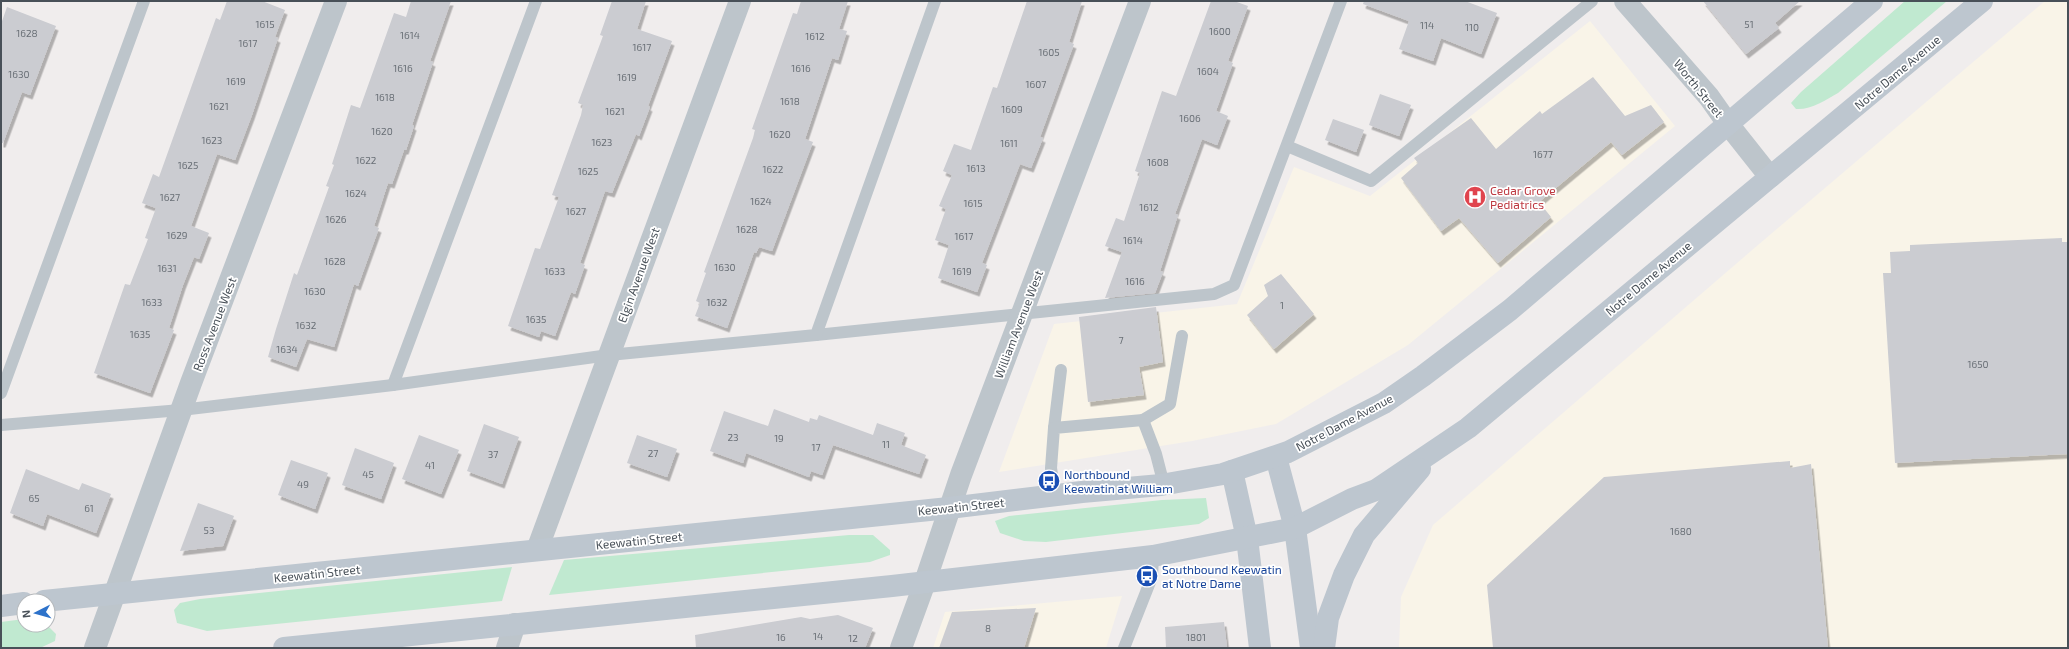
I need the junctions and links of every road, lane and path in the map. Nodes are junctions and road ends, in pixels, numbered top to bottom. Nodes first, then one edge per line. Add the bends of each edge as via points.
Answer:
1 (144, 1) edge
2 (336, 1) edge
3 (536, 1) edge
4 (740, 1) edge
5 (935, 1) edge
6 (1140, 1) edge
7 (1341, 1) edge
8 (1592, 1) edge
9 (1625, 1) edge
10 (1872, 1) edge
11 (1982, 1) edge
12 (1728, 124) junction
13 (1287, 146) junction
14 (1770, 177) junction
15 (1022, 313) junction
16 (816, 335) junction
17 (1182, 336) dead end
18 (609, 355) junction
19 (1061, 370) dead end
20 (393, 385) junction
21 (1, 393) edge
22 (182, 410) junction
23 (1143, 420) junction
24 (1, 425) edge
25 (1054, 428) junction
26 (1435, 451) junction
27 (1276, 457) junction
28 (1232, 471) junction
29 (1164, 485) junction
30 (1055, 495) junction
31 (949, 508) junction
32 (1294, 528) junction
33 (1247, 538) junction
34 (537, 550) junction
35 (1153, 556) junction
36 (926, 582) junction
37 (115, 593) junction
38 (56, 600) edge
39 (16, 604) edge
40 (1, 606) edge
41 (515, 624) junction
42 (95, 648) edge
43 (284, 648) edge
44 (507, 648) edge
45 (901, 648) edge
46 (1124, 648) edge
47 (1260, 648) edge
48 (1311, 648) edge
49 (1324, 648) edge

1 - 21 lane
2 - 22 street, Ross Avenue West
3 - 20 lane
4 - 18 street, Elgin Avenue West
5 - 16 lane
6 - 15 street, William Avenue West
7 - 13 lane
8 - 13 lane via 1370,181
9 - 12 street, Worth Street via 1709,97
10 - 12 main road, Notre Dame Avenue
11 - 14 main road, Notre Dame Avenue
12 - 14 street, Worth Street
12 - 27 main road, Notre Dame Avenue via 1510,310 1423,376 1384,403
13 - 15 lane via 1234,285 1214,294
14 - 26 main road, Notre Dame Avenue via 1468,428
15 - 16 lane
15 - 31 street, William Avenue West
16 - 18 lane
17 - 23 lane via 1170,404
18 - 20 lane
18 - 34 street, Elgin Avenue West
19 - 25 lane
20 - 22 lane
22 - 24 lane
22 - 37 street, Ross Avenue West
23 - 25 lane
23 - 29 lane
25 - 30 lane via 1052,468
26 - 32 main road, Notre Dame Avenue via 1376,490
26 - 49 main road via 1364,535 1344,575 1328,618
27 - 28 main road, Notre Dame Avenue
27 - 32 main road
28 - 29 main road, Keewatin Street
28 - 33 main road
29 - 30 main road, Keewatin Street
30 - 31 main road, Keewatin Street
31 - 34 main road, Keewatin Street
31 - 36 street, William Avenue West
32 - 33 main road, Notre Dame Avenue
32 - 48 main road
33 - 35 main road
33 - 47 main road
34 - 37 main road, Keewatin Street
35 - 36 main road
35 - 46 lane via 1152,577
36 - 41 main road
36 - 45 street, William Avenue West
37 - 38 main road, Keewatin Street
37 - 42 street, Ross Avenue West
39 - 40 main road
41 - 43 main road
41 - 44 street

